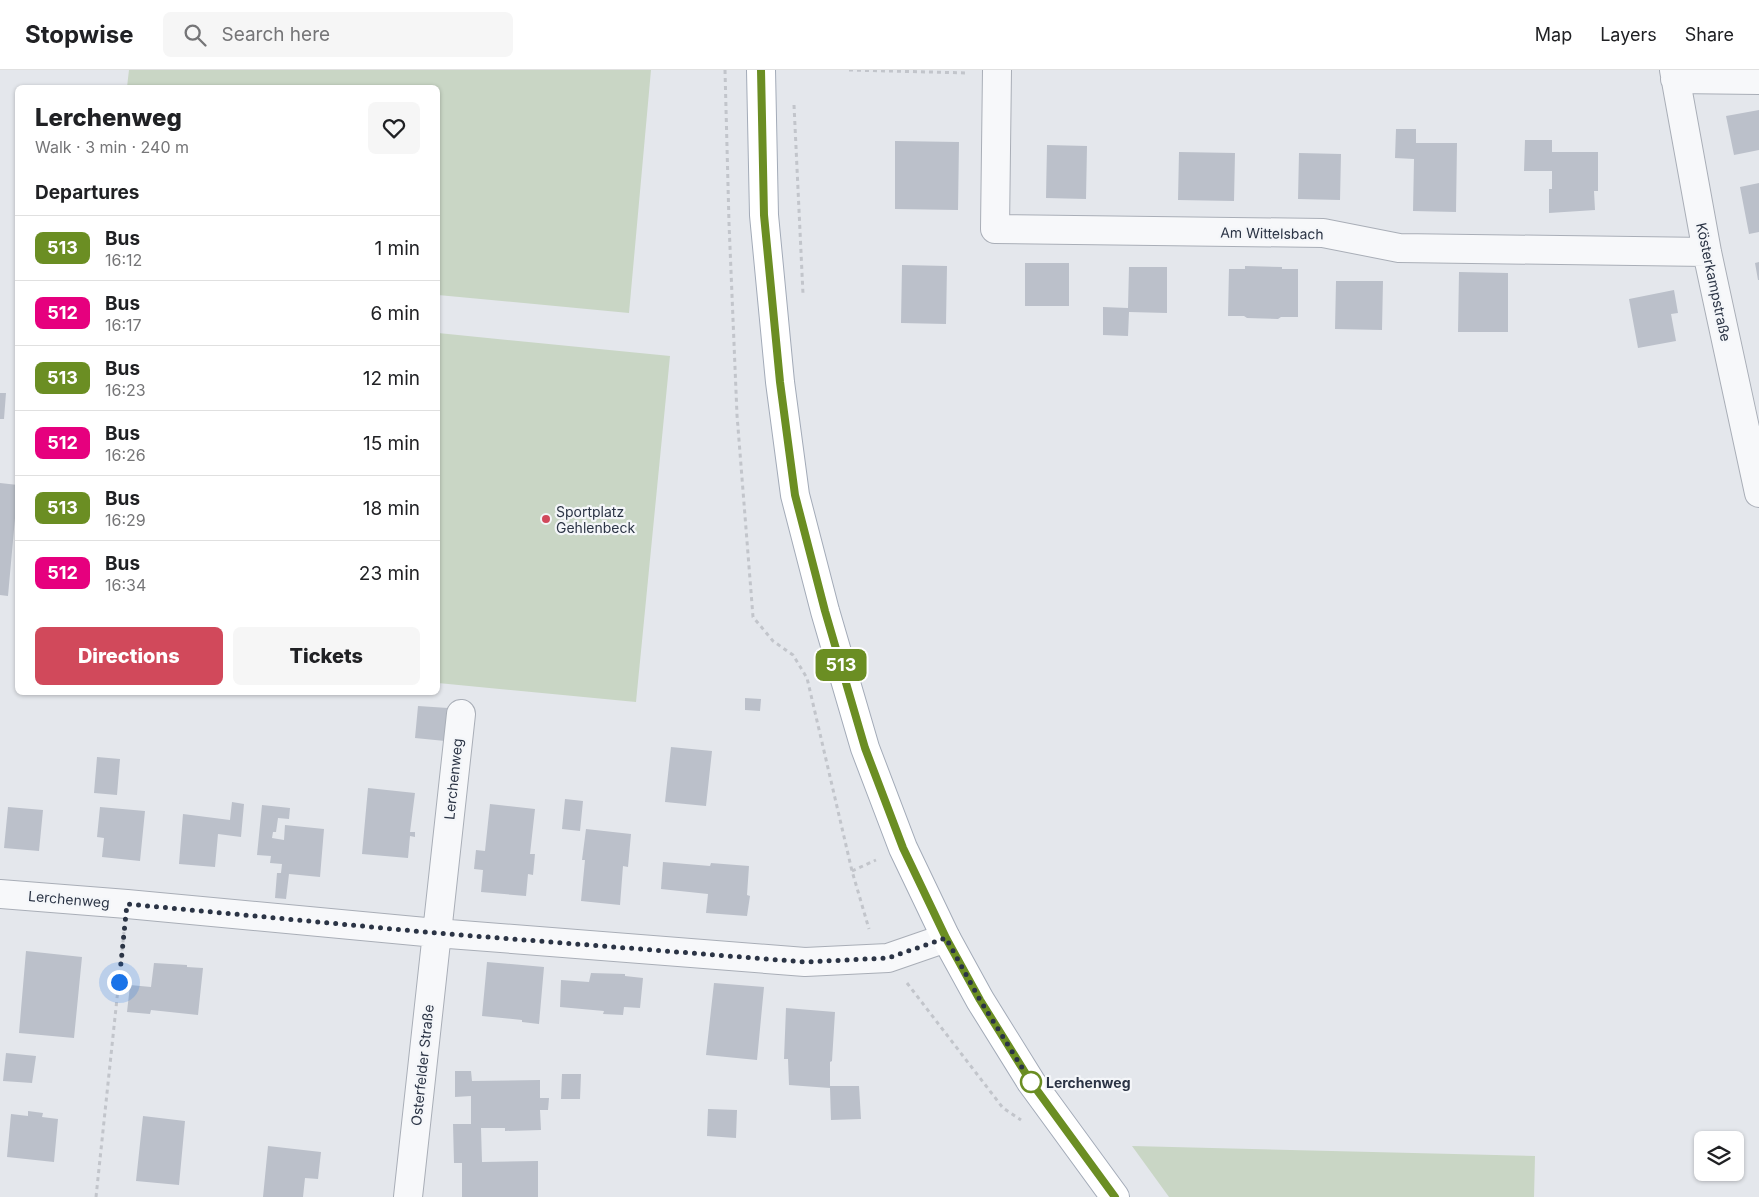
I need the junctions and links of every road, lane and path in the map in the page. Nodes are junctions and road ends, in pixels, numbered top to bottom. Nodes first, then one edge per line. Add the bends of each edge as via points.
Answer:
1 (761, 70) edge
2 (849, 70) edge
3 (997, 72) edge
4 (1674, 74) edge
5 (1759, 80) edge
6 (793, 99) dead end
7 (1707, 252) junction
8 (804, 303) dead end
9 (1759, 493) edge
10 (461, 714) dead end
11 (0, 894) edge
12 (127, 904) junction
13 (436, 933) junction
14 (946, 938) junction
15 (96, 1197) edge
16 (408, 1197) edge
17 (1115, 1197) edge

1 - 14 main road via 764,215 795,495 865,748 903,848
2 - 3 path
3 - 7 street, Am Wittelsbach via 995,229 1323,233 1399,248
4 - 5 street
4 - 7 street, Kösterkampstraße
6 - 8 path
7 - 9 street, Kösterkampstraße
10 - 13 street, Lerchenweg
11 - 12 street, Lerchenweg
12 - 13 street, Lerchenweg
12 - 15 path
13 - 14 street, Lerchenweg via 805,962 888,958
13 - 16 street, Osterfelder Straße
14 - 17 main road via 1031,1082

